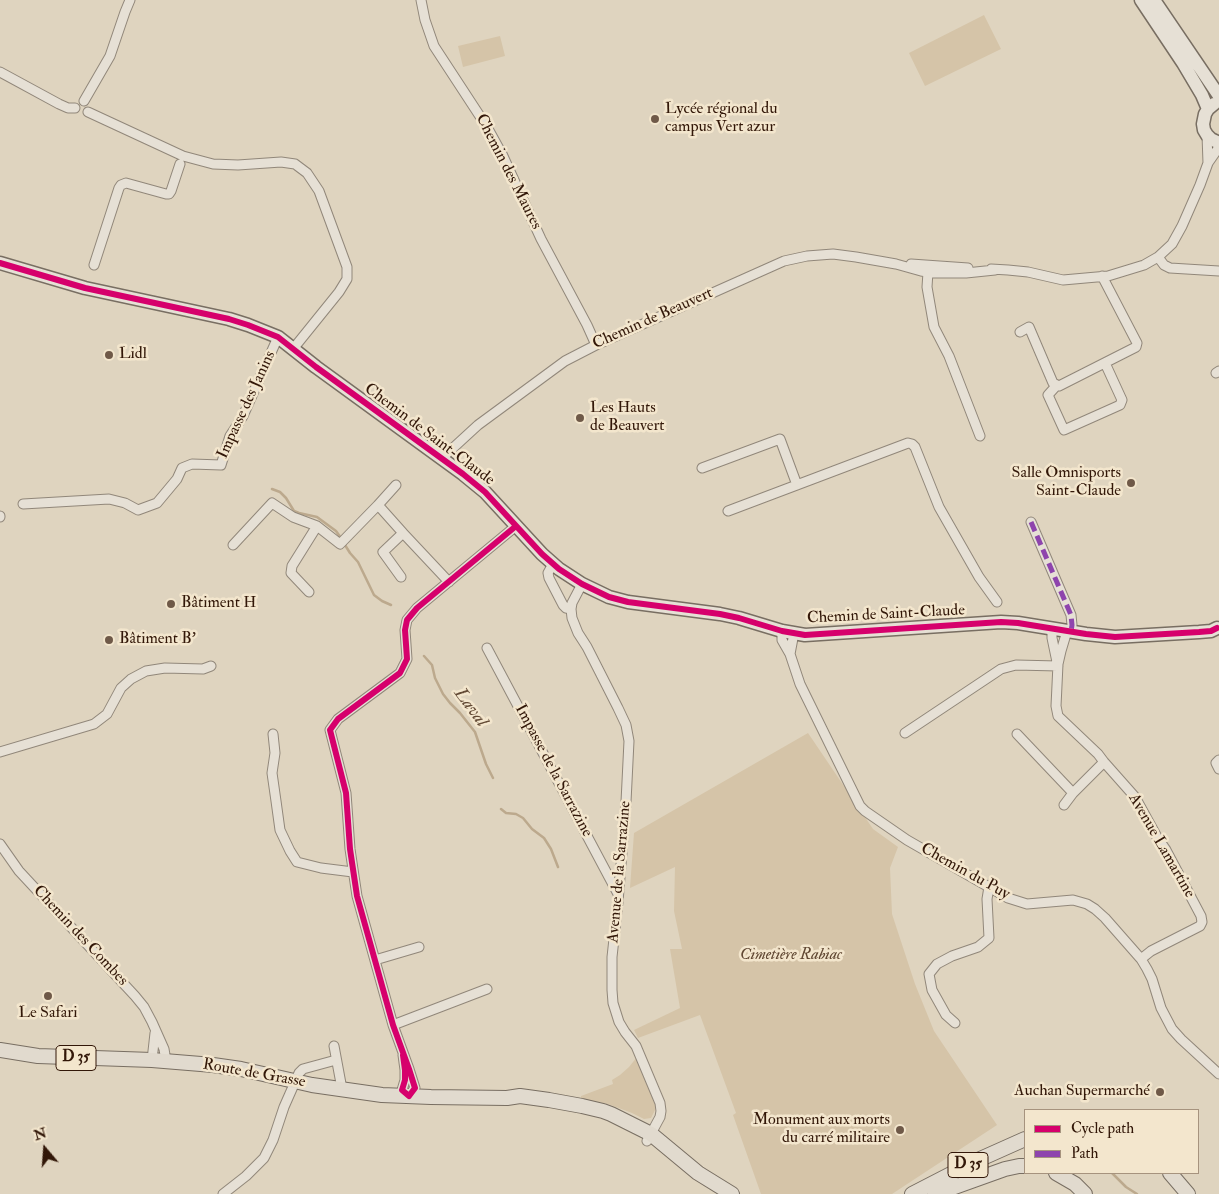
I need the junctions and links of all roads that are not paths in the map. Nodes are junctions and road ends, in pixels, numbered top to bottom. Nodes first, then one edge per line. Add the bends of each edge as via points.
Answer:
1 (130, 0) edge
2 (421, 0) edge
3 (1141, 0) edge
4 (1154, 0) edge
5 (0, 72) edge
6 (1219, 96) edge
7 (84, 102) junction
8 (1219, 102) edge
9 (75, 108) junction
10 (1208, 110) junction
11 (88, 112) junction
12 (1207, 135) junction
13 (1219, 142) edge
14 (1219, 146) edge
15 (1208, 163) junction
16 (180, 164) dead end
17 (1158, 257) junction
18 (0, 263) edge
19 (896, 264) junction
20 (94, 265) dead end
21 (995, 270) junction
22 (1219, 271) edge
23 (928, 272) junction
24 (1102, 276) junction
25 (1020, 332) dead end
26 (278, 337) junction
27 (596, 344) junction
28 (294, 349) junction
29 (1106, 363) junction
30 (1057, 385) junction
31 (980, 436) dead end
32 (441, 459) junction
33 (702, 468) dead end
34 (396, 485) dead end
35 (797, 485) junction
36 (22, 504) dead end
37 (378, 505) junction
38 (728, 511) dead end
39 (1031, 522) dead end
40 (317, 526) junction
41 (516, 526) junction
42 (403, 533) junction
43 (233, 545) dead end
44 (553, 564) junction
45 (401, 577) dead end
46 (449, 582) junction
47 (582, 584) junction
48 (309, 592) dead end
49 (997, 602) dead end
50 (571, 609) junction
51 (1218, 626) edge
52 (1052, 629) junction
53 (1069, 631) junction
54 (788, 632) junction
55 (487, 648) dead end
56 (1058, 665) junction
57 (211, 666) dead end
58 (905, 733) dead end
59 (273, 734) dead end
60 (1017, 734) dead end
61 (0, 752) edge
62 (1219, 760) edge
63 (1104, 762) junction
64 (1219, 769) edge
65 (1073, 793) junction
66 (1064, 805) dead end
67 (0, 844) edge
68 (353, 872) junction
69 (989, 887) junction
70 (618, 894) junction
71 (419, 947) dead end
72 (1141, 959) junction
73 (375, 960) junction
74 (487, 989) dead end
75 (956, 1023) dead end
76 (393, 1025) junction
77 (155, 1030) junction
78 (334, 1046) dead end
79 (0, 1050) edge
80 (336, 1060) junction
81 (159, 1061) junction
82 (1219, 1074) edge
83 (295, 1081) junction
84 (342, 1089) junction
85 (409, 1096) junction
86 (649, 1137) junction
87 (1024, 1140) edge
88 (978, 1160) junction
89 (1024, 1166) edge
90 (1058, 1174) edge
91 (1171, 1174) edge
92 (990, 1175) junction
93 (223, 1194) edge
94 (718, 1194) edge
95 (732, 1194) edge
96 (912, 1194) edge
97 (936, 1194) edge
98 (1085, 1194) edge
99 (1188, 1194) edge

1 - 7 street via 110,56
2 - 27 street, Chemin des Maures via 434,46 503,156 541,239
3 - 10 street via 1183,62
4 - 6 street
5 - 9 street via 59,104
7 - 9 street
7 - 11 street via 89,106
8 - 10 street
9 - 11 street via 80,115
10 - 12 street via 1203,124
11 - 28 street via 183,156 213,164 295,164 307,173 319,191 347,267 347,279
12 - 13 street
12 - 15 street, Chemin de Beauvert
14 - 15 street, Chemin de Beauvert
15 - 17 street, Chemin de Beauvert via 1182,226 1172,244
16 - 20 street via 169,194 126,183 121,185
17 - 22 street via 1164,266 1170,268
17 - 24 street, Chemin de Beauvert via 1144,265
18 - 26 street, Chemin de Saint-Claude via 85,288 229,319
19 - 21 street, Chemin de Beauvert
19 - 23 street, Chemin de Beauvert
19 - 27 street, Chemin de Beauvert via 833,254 784,261
21 - 23 street, Chemin de Beauvert via 966,274
21 - 24 street, Chemin de Beauvert via 1028,272 1063,280
23 - 31 street via 927,287 934,327 949,356
24 - 29 street via 1137,343 1136,347
25 - 30 street via 1030,327
26 - 28 street, Chemin de Saint-Claude
26 - 36 street, Impasse des Janins via 243,416 230,436 221,465 192,464 182,468 157,503 138,510 109,499
27 - 32 street, Chemin de Beauvert via 566,360 478,425
28 - 32 street, Chemin de Saint-Claude
29 - 30 street
29 - 30 street via 1122,400 1120,405 1064,430 1048,395
32 - 41 street, Chemin de Saint-Claude via 485,492
33 - 35 street via 780,439
34 - 37 street
35 - 38 street
35 - 49 street via 912,444 938,507
37 - 40 street via 340,544
37 - 42 street
39 - 53 street via 1071,615
40 - 43 street via 293,517 272,503
40 - 48 street via 292,566 291,573
41 - 44 street, Chemin de Saint-Claude
41 - 46 street
42 - 45 street via 383,552
42 - 46 street
44 - 47 street, Chemin de Saint-Claude
44 - 50 street, Avenue de la Sarrazine via 549,578 563,605
46 - 68 street via 407,620 406,659 400,673 338,719 330,730 346,793
47 - 50 street
47 - 54 street, Chemin de Saint-Claude via 618,600 720,614
50 - 70 street, Avenue de la Sarrazine via 578,633 626,725 629,741
51 - 53 street, Chemin de Saint-Claude via 1211,631 1122,637
52 - 53 street, Chemin de Saint-Claude
52 - 54 street, Chemin de Saint-Claude via 1001,622 812,635
52 - 56 street, Avenue Lamartine
53 - 56 street, Avenue Lamartine
54 - 69 street, Chemin du Puy via 782,640 800,684 860,806 907,840
55 - 70 street, Impasse de la Sarrazine
56 - 58 street via 1001,668
56 - 63 street, Avenue Lamartine via 1058,716
57 - 61 street via 146,671 122,688 107,714 94,724
59 - 68 street via 275,754 272,773 280,830 290,850 297,862
60 - 65 street
62 - 64 street via 1216,763
63 - 65 street
63 - 72 street, Avenue Lamartine via 1135,797 1201,916 1200,926
65 - 66 street
67 - 77 street, Chemin des Combes via 19,871 135,996 149,1014
68 - 73 street
69 - 72 street, Chemin du Puy via 1027,904 1073,900 1088,904
69 - 75 street via 988,938 978,947 936,964 929,974 932,990 946,1015
70 - 86 street, Avenue de la Sarrazine via 612,957 613,1003 619,1022 636,1046 660,1103 660,1117
71 - 73 street
72 - 82 street, Chemin du Puy via 1172,1029
73 - 76 street
74 - 76 street
76 - 85 street via 403,1055 402,1090
77 - 81 street
77 - 81 street, Chemin des Combes via 164,1049
78 - 80 street
79 - 81 main road, Route de Grasse / D 35 via 64,1058
80 - 83 street via 303,1069
80 - 84 street
81 - 83 main road, Route de Grasse / D 35 via 241,1069
83 - 84 main road, Route de Grasse / D 35
83 - 93 street via 264,1158
84 - 85 main road, Route de Grasse / D 35
85 - 86 main road, Route de Grasse / D 35 via 520,1096 549,1100 602,1111 629,1122
86 - 94 main road, D 35 via 686,1174
86 - 95 main road, D 35
87 - 88 main road, D 35
88 - 92 main road via 958,1179
88 - 96 main road, D 35
89 - 92 main road, D 35
90 - 98 main road
91 - 99 main road
92 - 97 main road, D 35

